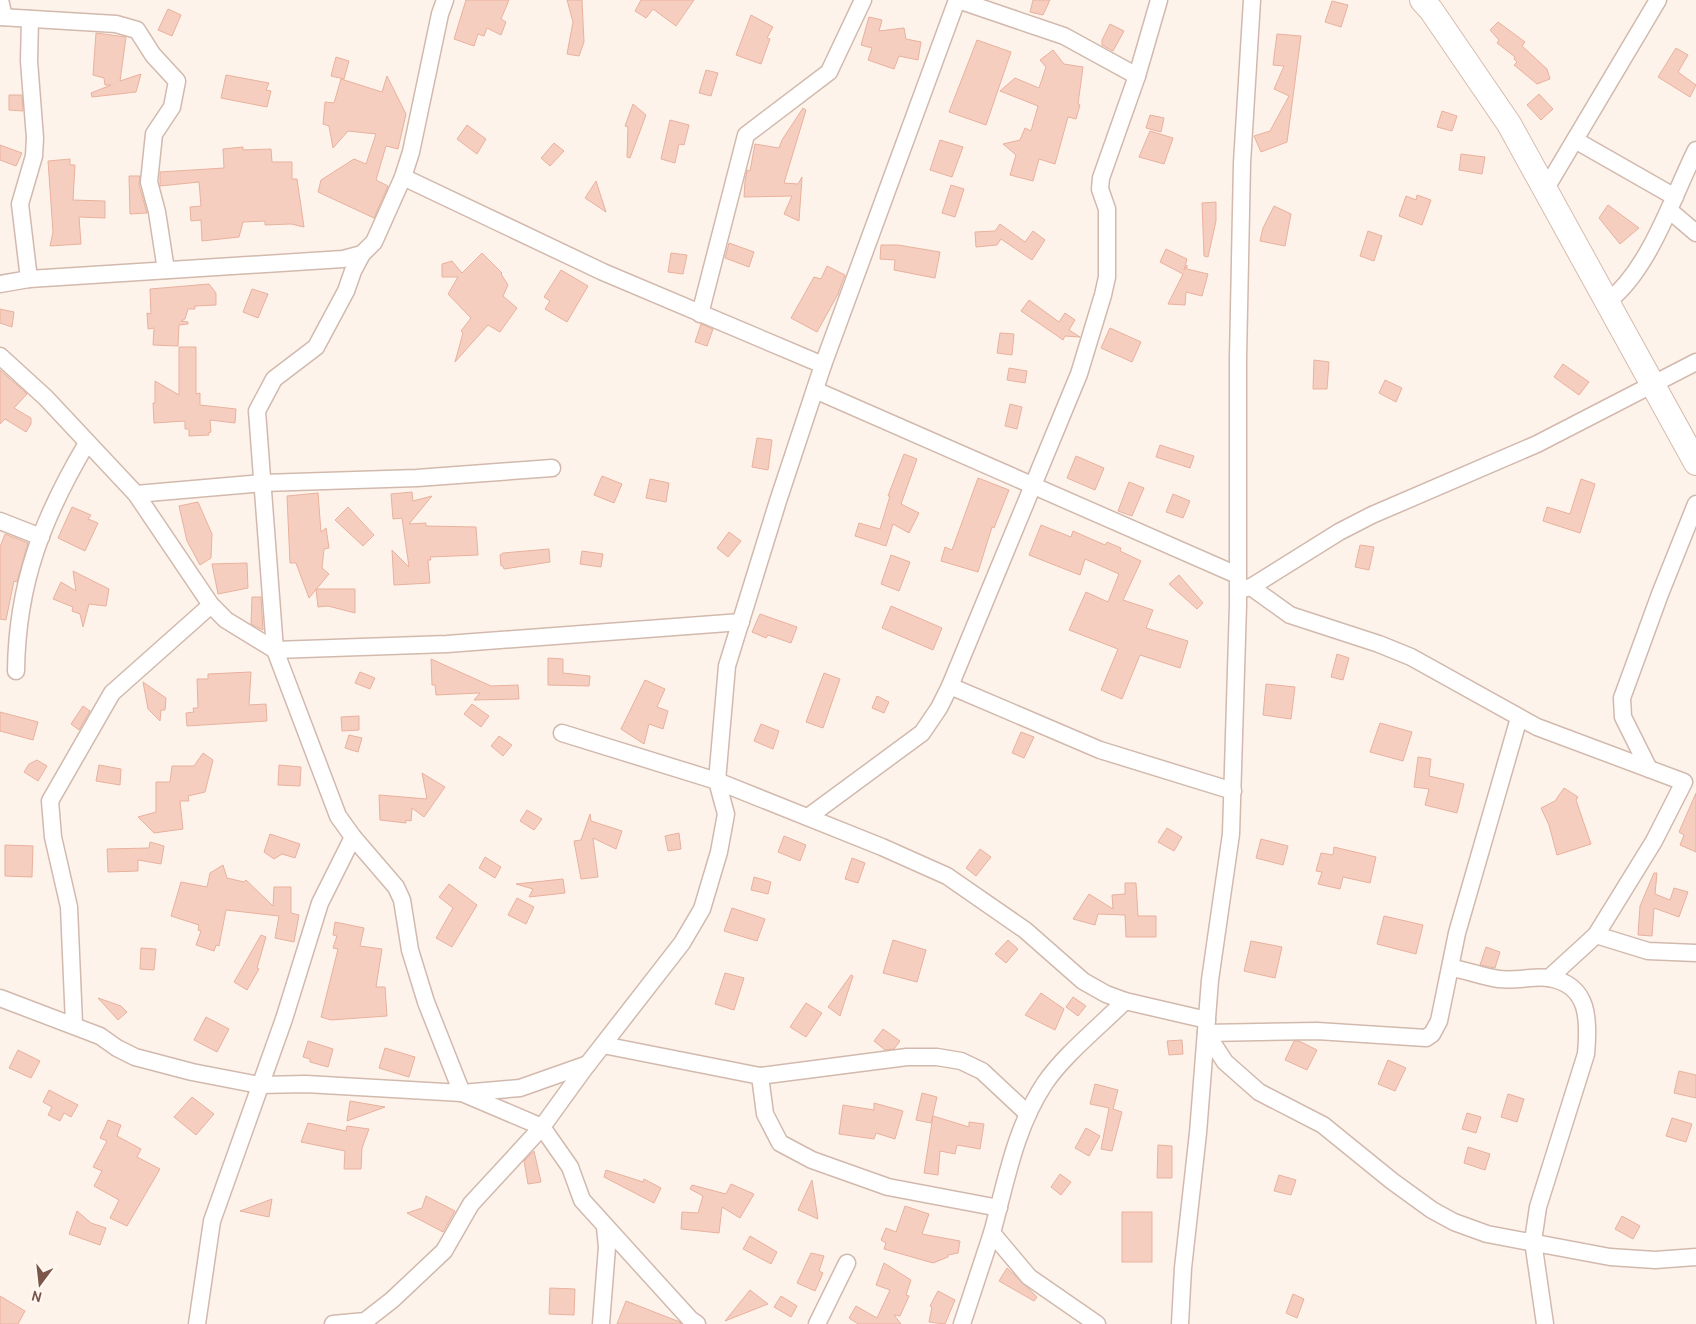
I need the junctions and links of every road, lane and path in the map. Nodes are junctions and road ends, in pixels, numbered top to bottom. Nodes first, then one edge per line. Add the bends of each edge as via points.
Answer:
1 (0, 0) edge
2 (445, 0) edge
3 (863, 0) edge
4 (958, 0) edge
5 (1159, 0) edge
6 (1252, 0) edge
7 (1422, 0) edge
8 (1658, 0) edge
9 (2, 17) edge
10 (30, 19) junction
11 (1137, 76) junction
12 (1575, 140) junction
13 (1696, 150) edge
14 (403, 177) junction
15 (1545, 190) junction
16 (1672, 204) junction
17 (1696, 233) edge
18 (362, 254) junction
19 (166, 270) junction
20 (29, 279) junction
21 (0, 284) edge
22 (1607, 302) junction
23 (700, 314) junction
24 (0, 356) edge
25 (1696, 362) edge
26 (823, 365) junction
27 (1652, 384) junction
28 (815, 390) junction
29 (87, 442) junction
30 (1696, 463) edge
31 (552, 468) dead end
32 (263, 483) junction
33 (1032, 486) junction
34 (136, 494) junction
35 (1696, 504) edge
36 (0, 521) edge
37 (41, 537) junction
38 (1242, 584) junction
39 (211, 605) junction
40 (741, 622) junction
41 (275, 650) junction
42 (16, 671) dead end
43 (950, 686) junction
44 (1519, 718) junction
45 (562, 733) dead end
46 (1649, 769) junction
47 (717, 781) junction
48 (1232, 790) junction
49 (808, 817) junction
50 (353, 838) junction
51 (1596, 935) junction
52 (1696, 954) edge
53 (1451, 968) junction
54 (1549, 978) junction
55 (0, 998) edge
56 (1125, 1001) junction
57 (74, 1024) junction
58 (1207, 1026) junction
59 (603, 1045) junction
60 (588, 1064) junction
61 (760, 1076) junction
62 (259, 1085) junction
63 (462, 1093) junction
64 (1028, 1114) junction
65 (542, 1127) junction
66 (999, 1208) junction
67 (605, 1226) junction
68 (992, 1233) junction
69 (1533, 1241) junction
70 (1696, 1258) edge
71 (847, 1263) dead end
72 (197, 1324) edge
73 (333, 1324) edge
74 (601, 1324) edge
75 (697, 1324) edge
76 (817, 1324) edge
77 (962, 1324) edge
78 (1097, 1324) edge
79 (1180, 1324) edge
80 (1545, 1324) edge

1 - 9 street
2 - 14 street
3 - 23 street via 830,72 746,135
4 - 11 street via 1064,36
4 - 26 street
5 - 11 street
6 - 38 street via 1242,163
7 - 15 main road via 1509,124
8 - 12 street
9 - 10 street
10 - 19 street via 116,24 137,30 176,81 172,107 154,134 149,182
10 - 20 street via 28,61 35,138 34,156 20,204
11 - 33 street via 1101,178 1100,189 1107,209 1107,278 1103,295 1079,374
12 - 15 street
12 - 16 street
13 - 16 street
14 - 18 street via 374,242
14 - 23 street
15 - 22 main road
16 - 17 street
16 - 22 street via 1644,256 1625,284
18 - 19 street via 343,259
18 - 32 street via 346,292 316,347 274,379 257,411
19 - 20 street
20 - 21 street
22 - 27 main road
23 - 26 street
24 - 29 street
25 - 27 street
26 - 28 street
27 - 30 main road
27 - 38 street via 1537,444 1372,515
28 - 33 street
28 - 40 street
29 - 34 street
29 - 37 street via 65,481
31 - 32 street via 417,478
32 - 34 street
32 - 41 street
33 - 38 street
33 - 43 street
34 - 39 street
35 - 46 street via 1622,698 1623,717
36 - 37 street
37 - 42 street via 25,582 17,628
38 - 44 street via 1290,615 1411,657
38 - 48 street
39 - 41 street via 226,620
39 - 57 street via 112,693 50,801 53,837 69,907
40 - 41 street via 447,644
40 - 47 street via 727,666
41 - 50 street via 332,802
43 - 48 street via 1100,750
43 - 49 street via 922,734
44 - 46 street
44 - 53 street via 1457,933
45 - 47 street
46 - 51 street via 1684,782 1642,862
47 - 49 street
47 - 59 street via 726,814 719,852 702,909 682,943
48 - 58 street via 1231,834 1210,980
49 - 56 street via 947,876 1025,930 1083,980
50 - 62 street via 320,903 284,1019
50 - 63 street via 396,887 402,900 413,959 426,1002
51 - 52 street via 1648,951
51 - 54 street
53 - 54 street via 1498,979
53 - 58 street via 1439,1021 1426,1038
54 - 69 street via 1574,988 1583,999 1588,1035 1586,1054 1538,1207
55 - 57 street
56 - 58 street
56 - 64 street via 1057,1070
57 - 62 street via 135,1057
58 - 69 street via 1225,1062 1259,1092 1323,1125 1432,1210 1487,1234
58 - 79 street via 1182,1268
59 - 60 street
59 - 61 street
60 - 63 street via 520,1088
60 - 65 street
61 - 64 street via 907,1057 962,1061 982,1071
61 - 66 street via 765,1114 780,1143 812,1160 888,1186
62 - 63 street via 306,1084
62 - 72 street via 212,1221
63 - 65 street
64 - 66 street
65 - 67 street via 570,1167 582,1200
65 - 73 street via 471,1204 444,1251 392,1300 364,1320
66 - 68 street
67 - 74 street via 608,1247
67 - 75 street
68 - 77 street
68 - 78 street via 1029,1277
69 - 70 street via 1610,1257
69 - 80 street
71 - 76 street

